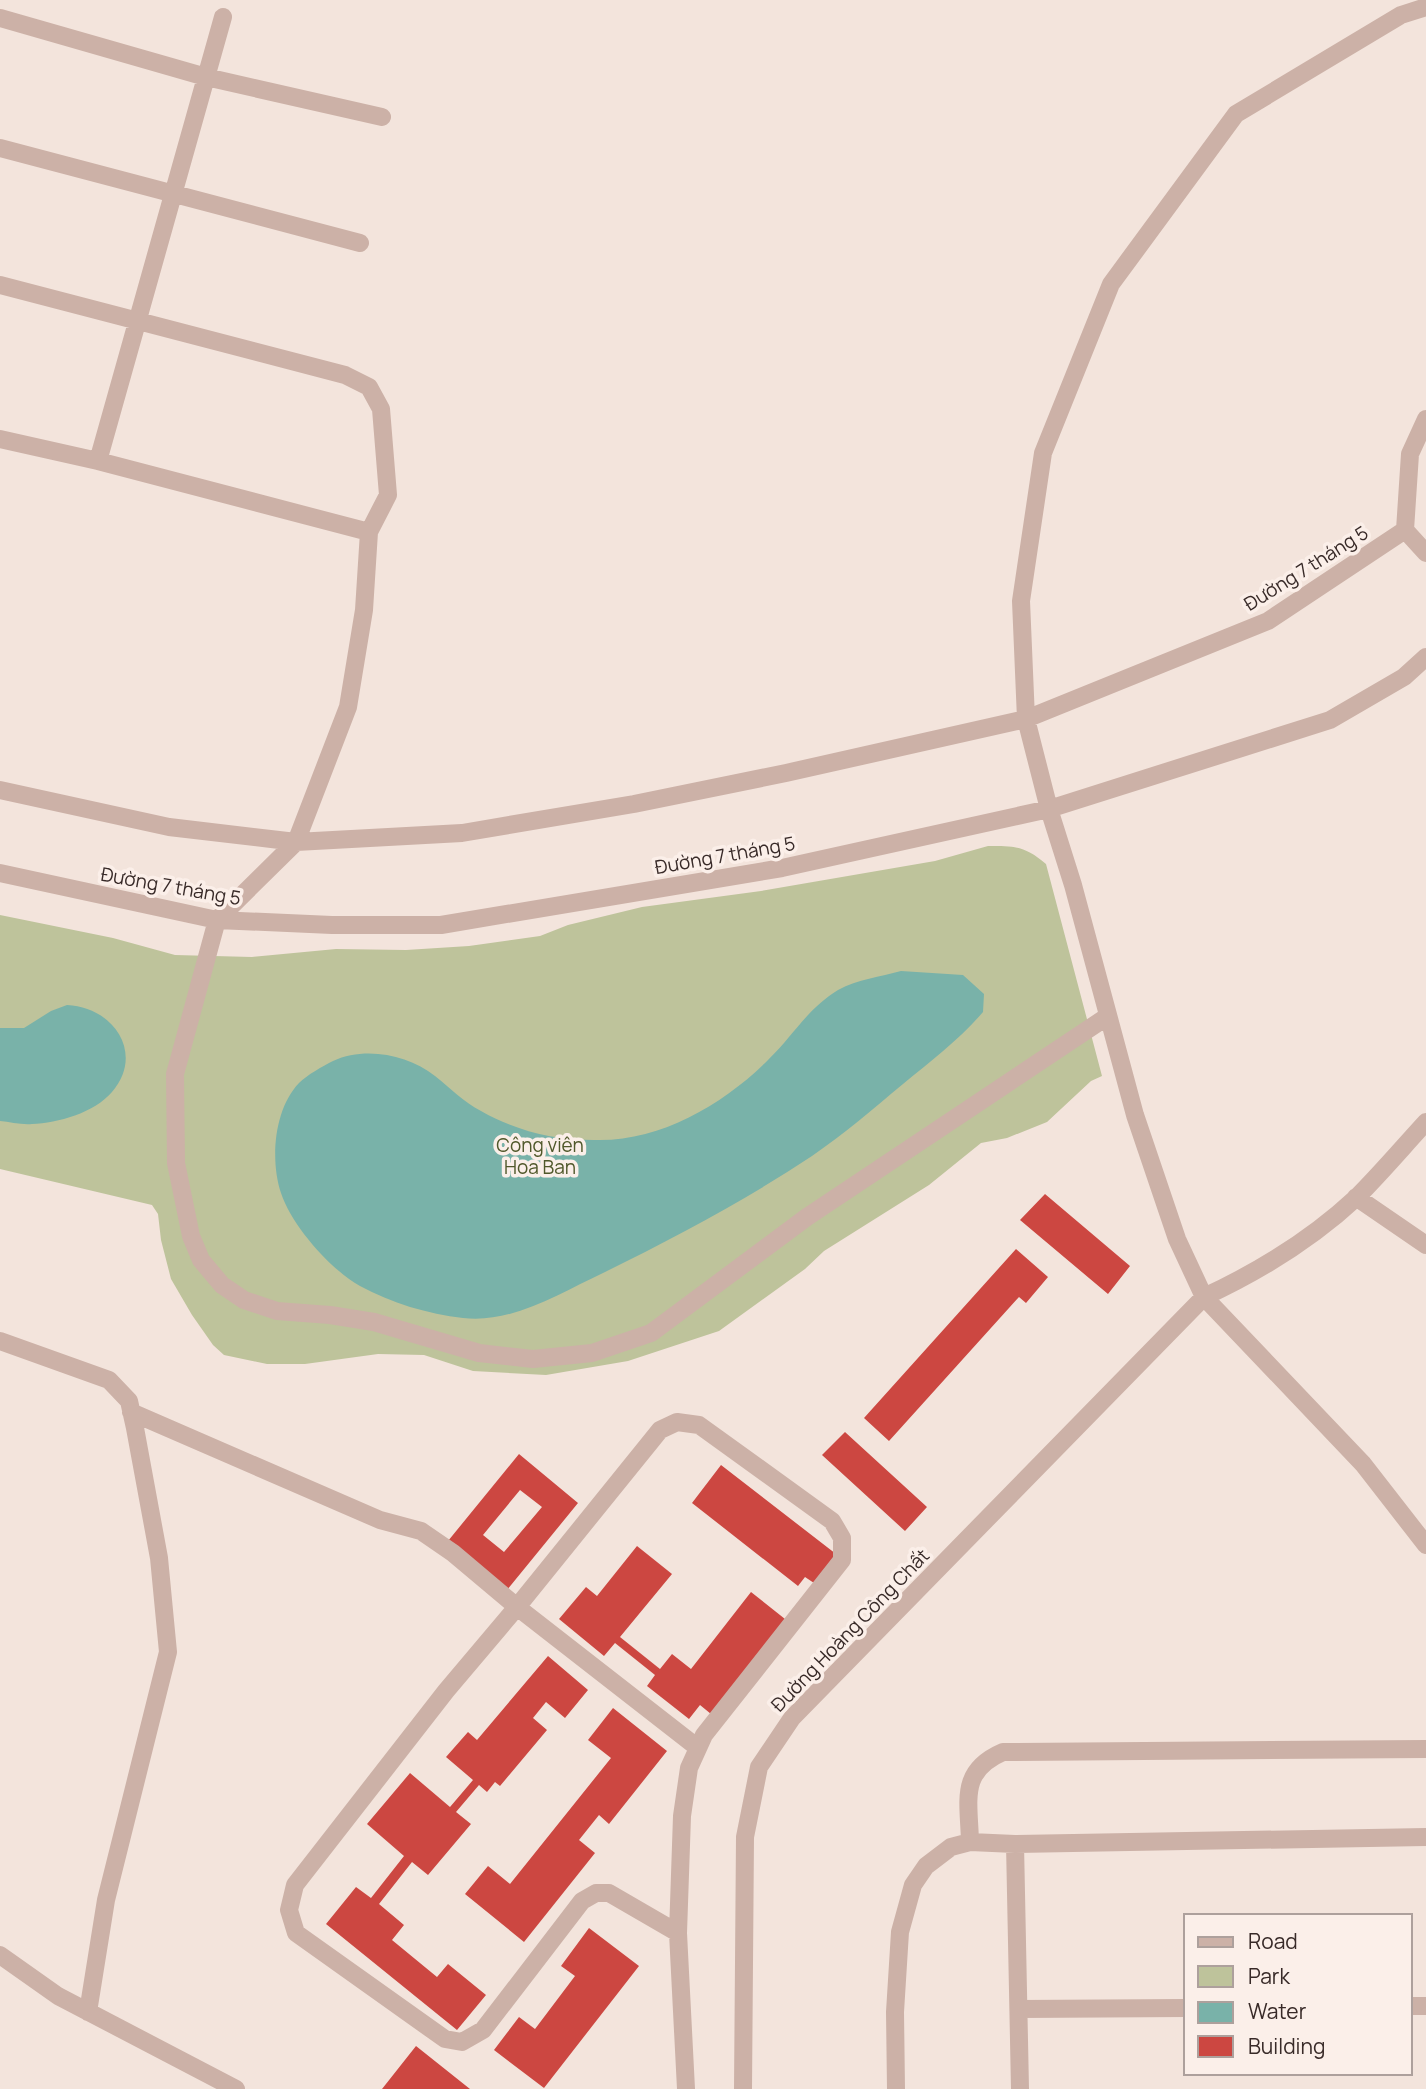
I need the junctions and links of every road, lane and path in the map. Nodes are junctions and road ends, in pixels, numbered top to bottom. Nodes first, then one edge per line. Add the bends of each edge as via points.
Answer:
1 (1426, 7) edge
2 (223, 17) dead end
3 (0, 18) edge
4 (205, 77) junction
5 (382, 117) dead end
6 (0, 148) edge
7 (173, 194) junction
8 (360, 243) dead end
9 (0, 285) edge
10 (137, 321) junction
11 (1426, 419) edge
12 (0, 439) edge
13 (98, 461) junction
14 (1405, 530) junction
15 (369, 531) junction
16 (1426, 553) edge
17 (1426, 657) edge
18 (1027, 719) junction
19 (0, 790) edge
20 (1049, 808) junction
21 (296, 842) junction
22 (0, 873) edge
23 (217, 920) junction
24 (1108, 1016) junction
25 (1426, 1122) edge
26 (1356, 1197) junction
27 (1426, 1245) edge
28 (1204, 1297) junction
29 (0, 1341) edge
30 (131, 1412) junction
31 (1426, 1545) edge
32 (517, 1607) junction
33 (698, 1748) junction
34 (1426, 1749) edge
35 (1426, 1838) edge
36 (970, 1842) junction
37 (1015, 1844) junction
38 (678, 1933) junction
39 (0, 1955) edge
40 (1184, 2008) edge
41 (1020, 2009) junction
42 (88, 2012) junction
43 (236, 2089) edge
44 (686, 2089) edge
45 (743, 2089) edge
46 (896, 2089) edge
47 (1020, 2089) edge

1 - 18 street via 1401,15 1236,114 1111,284 1043,453 1021,601
2 - 4 street
3 - 4 street
4 - 5 street
4 - 7 street
6 - 7 street
7 - 8 street
7 - 10 street
9 - 10 street
10 - 13 street
10 - 15 street via 345,375 369,387 381,410 388,495
11 - 14 street via 1410,454
12 - 13 street
13 - 15 street
14 - 16 street
14 - 18 street, Đường 7 tháng 5 via 1268,621
15 - 21 street via 364,610 348,707
17 - 20 street, Đường 7 tháng 5 via 1404,677 1330,720
18 - 20 street
18 - 21 street, Đường 7 tháng 5 via 786,773 476,830
19 - 21 street, Đường 7 tháng 5 via 169,827
20 - 23 street, Đường 7 tháng 5 via 782,868 441,925
20 - 24 street
21 - 23 street
22 - 23 street, Đường 7 tháng 5
23 - 24 street via 175,1074 176,1163 191,1236 201,1260 222,1285 244,1300 277,1311 373,1322 479,1353 533,1359 592,1353 651,1333 807,1217
24 - 28 street via 1177,1239
25 - 26 street, Đường Hoàng Công Chất
26 - 27 street
26 - 28 street, Đường Hoàng Công Chất via 1253,1272
28 - 31 street via 1363,1464
28 - 45 street, Đường Hoàng Công Chất via 792,1718 759,1767 745,1837
29 - 30 street via 109,1380 129,1401
30 - 32 street via 380,1520 422,1531
30 - 42 street via 159,1558 168,1653 106,1900
32 - 33 street
32 - 33 street via 660,1430 677,1422 699,1425 832,1521 842,1538 842,1560
32 - 38 street via 295,1885 289,1910 296,1933 445,2039 462,2042 483,2031 582,1901 596,1893 609,1893
33 - 38 street via 689,1768 682,1816
34 - 36 street via 1003,1752 986,1759 973,1774
35 - 37 street
36 - 37 street
36 - 46 street via 936,1857 913,1885 900,1932
37 - 41 street
38 - 44 street
39 - 42 street
40 - 41 street
41 - 47 street
42 - 43 street

